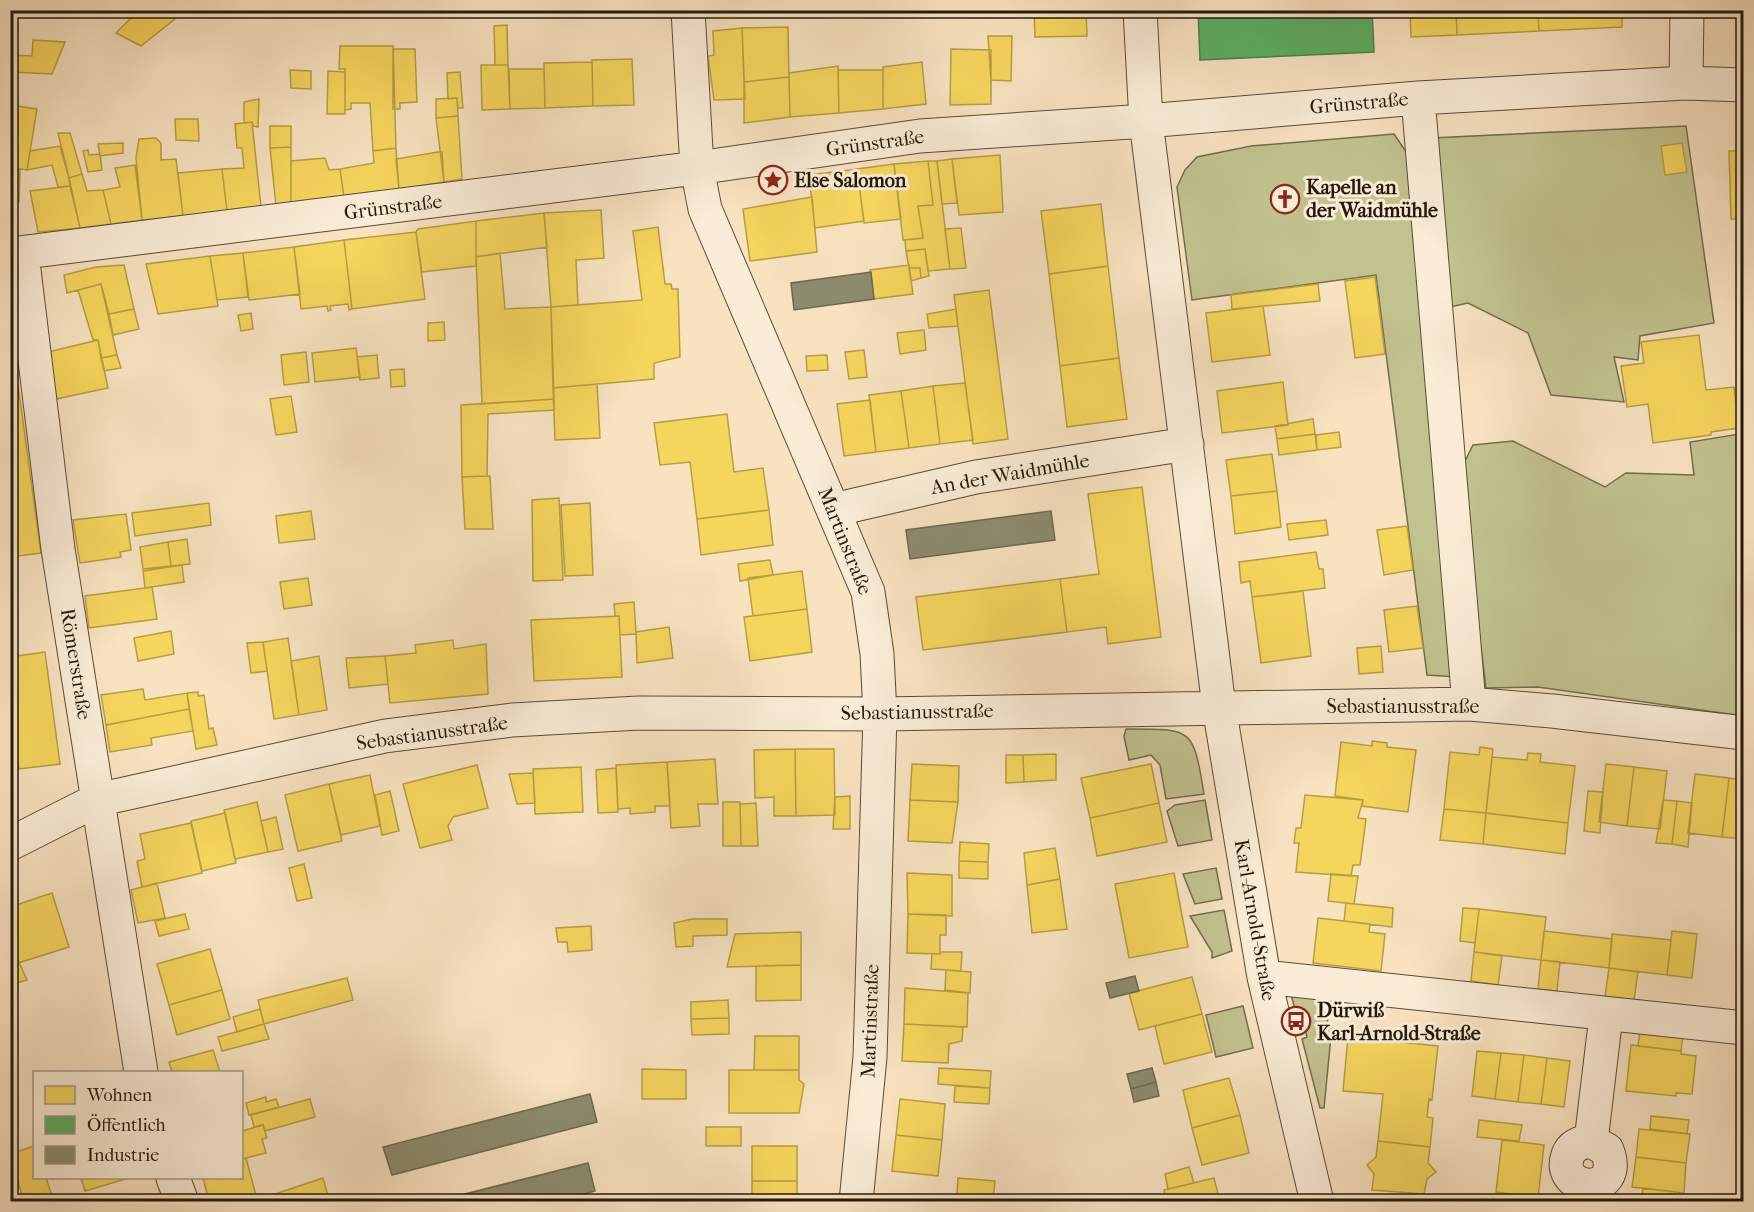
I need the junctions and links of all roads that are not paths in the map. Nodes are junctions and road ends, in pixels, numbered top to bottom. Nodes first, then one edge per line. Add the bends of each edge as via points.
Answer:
1 (688, 10) edge
2 (1140, 10) edge
3 (1687, 10) edge
4 (1686, 83) junction
5 (1743, 85) edge
6 (1418, 98) junction
7 (1146, 121) junction
8 (698, 168) junction
9 (16, 254) edge
10 (1187, 444) junction
11 (833, 510) junction
12 (1469, 704) junction
13 (1219, 707) junction
14 (880, 714) junction
15 (1743, 733) edge
16 (97, 800) junction
17 (10, 844) edge
18 (1264, 977) junction
19 (1606, 1016) junction
20 (1743, 1028) edge
21 (141, 1071) edge
22 (1591, 1141) dead end
23 (173, 1179) edge
24 (182, 1202) edge
25 (856, 1202) edge
26 (1317, 1202) edge

1 - 8 street, Martinstraße
2 - 7 street
3 - 4 street
4 - 5 street, Grünstraße
4 - 6 street, Grünstraße
6 - 7 street, Grünstraße
6 - 12 street
7 - 8 street, Grünstraße via 920,136
7 - 10 street
8 - 9 street, Grünstraße
8 - 11 street, Martinstraße via 705,209
9 - 16 street, Römerstraße
10 - 11 street, An der Waidmühle via 976,477
10 - 13 street
11 - 14 street, Martinstraße via 868,592
12 - 13 street, Sebastianusstraße
12 - 15 street, Sebastianusstraße
13 - 14 street, Sebastianusstraße
13 - 18 street, Karl-Arnold-Straße
14 - 16 street, Sebastianusstraße via 639,713 513,720 385,736
14 - 25 street, Martinstraße via 870,1057
16 - 17 street, Sebastianusstraße
16 - 21 street, Römerstraße
18 - 19 street
18 - 26 street, Karl-Arnold-Straße
19 - 20 street
19 - 22 street
23 - 24 street

